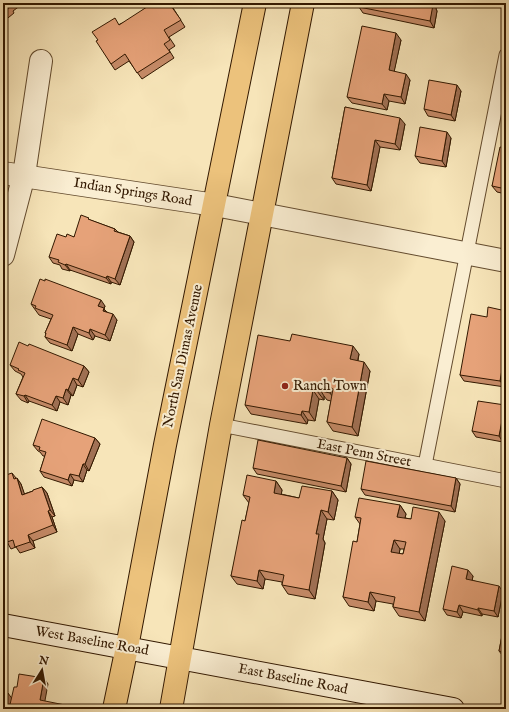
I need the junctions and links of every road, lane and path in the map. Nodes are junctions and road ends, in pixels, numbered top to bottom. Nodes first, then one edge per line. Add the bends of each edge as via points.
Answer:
1 (255, 3) edge
2 (303, 3) edge
3 (506, 55) edge
4 (41, 62) dead end
5 (13, 174) edge
6 (215, 205) junction
7 (263, 214) junction
8 (467, 254) junction
9 (3, 255) edge
10 (506, 261) edge
11 (221, 425) junction
12 (425, 465) junction
13 (506, 481) edge
14 (3, 625) edge
15 (127, 647) junction
16 (181, 657) junction
17 (114, 709) edge
18 (171, 709) edge
19 (453, 709) edge

1 - 6 main road, North San Dimas Avenue
2 - 7 main road
3 - 8 lane
4 - 5 street
5 - 6 street, Indian Springs Road
5 - 9 street
6 - 7 street, Indian Springs Road
6 - 15 main road, North San Dimas Avenue via 165,445
7 - 8 street
7 - 11 main road
8 - 10 street
8 - 12 lane
11 - 12 lane, East Penn Street
11 - 16 main road
12 - 13 lane, East Penn Street
14 - 15 street, West Baseline Road
15 - 16 street, West Baseline Road
15 - 17 main road, North San Dimas Avenue
16 - 18 main road
16 - 19 street, East Baseline Road

